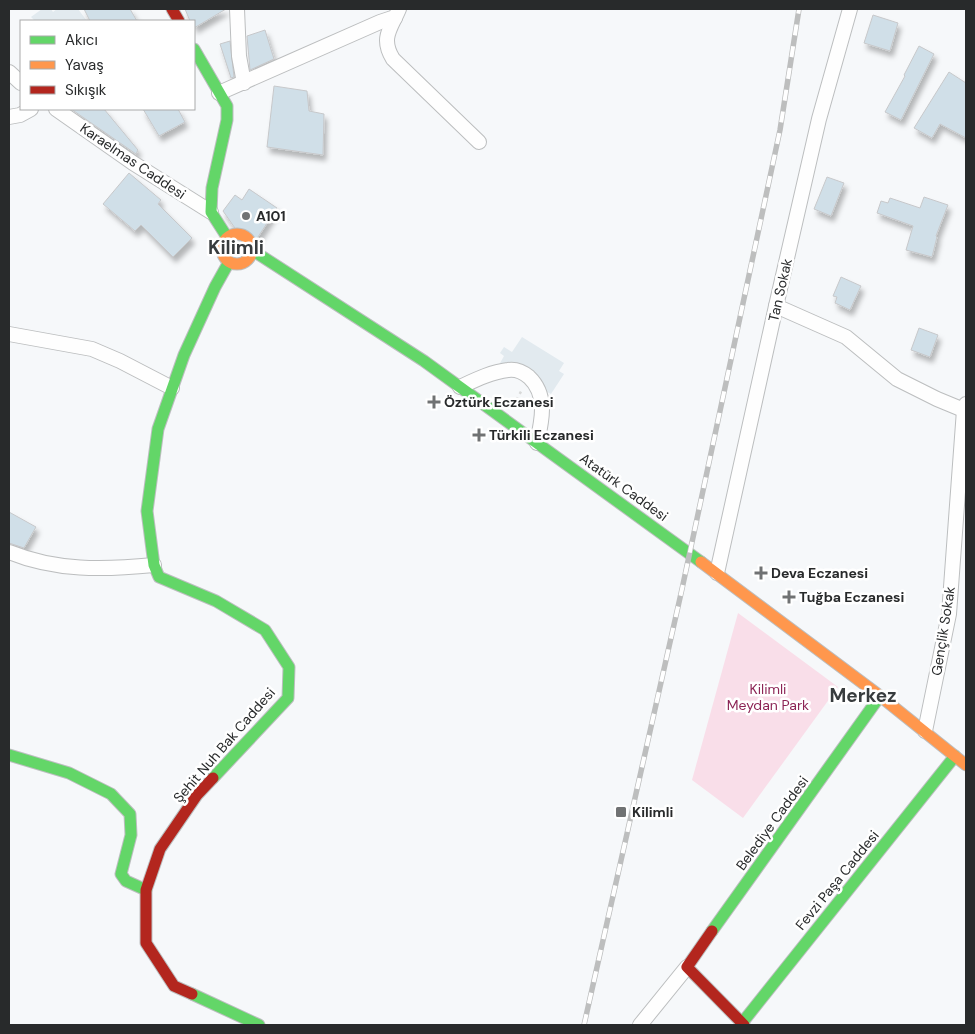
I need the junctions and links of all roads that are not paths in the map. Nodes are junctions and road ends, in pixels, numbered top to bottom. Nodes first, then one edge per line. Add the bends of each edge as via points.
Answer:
1 (172, 9) edge
2 (236, 9) edge
3 (850, 9) edge
4 (397, 14) edge
5 (178, 20) edge
6 (195, 51) edge
7 (9, 72) edge
8 (20, 82) edge
9 (244, 82) junction
10 (219, 93) junction
11 (29, 110) edge
12 (57, 110) edge
13 (9, 117) edge
14 (479, 142) dead end
15 (211, 212) junction
16 (227, 237) junction
17 (252, 250) junction
18 (228, 262) junction
19 (776, 306) junction
20 (9, 334) edge
21 (460, 387) junction
22 (172, 388) junction
23 (966, 408) edge
24 (537, 443) junction
25 (9, 552) edge
26 (154, 565) junction
27 (717, 573) junction
28 (880, 696) junction
29 (925, 731) junction
30 (9, 755) edge
31 (954, 756) junction
32 (966, 765) edge
33 (146, 890) junction
34 (687, 967) junction
35 (743, 1024) edge
36 (259, 1025) edge
37 (640, 1025) edge

1 - 5 main road
2 - 9 street
3 - 19 street, Tan Sokak via 819,119
4 - 9 street
4 - 14 street via 387,41 393,59
6 - 10 main road
7 - 8 street
9 - 10 street
10 - 15 main road via 227,106 228,120 212,188
11 - 13 street
12 - 15 street, Karaelmas Caddesi
15 - 16 main road
16 - 17 main road via 241,234 250,240
16 - 18 main road via 221,250
17 - 18 main road via 243,263
17 - 21 main road, Atatürk Caddesi
18 - 22 main road
19 - 23 street via 846,336 897,379 937,399
19 - 27 street, Tan Sokak
20 - 22 street via 92,350
21 - 24 main road, Atatürk Caddesi
21 - 24 street via 508,370 529,377 539,391 542,404
22 - 26 main road via 158,429 147,511
23 - 29 street, Gençlik Sokak via 949,614
24 - 27 main road, Atatürk Caddesi
25 - 26 street via 75,568
26 - 33 main road, Şehit Nuh Bak Caddesi via 163,580 216,602 265,630 289,667 288,698 197,795 160,849
27 - 28 main road, Atatürk Caddesi
28 - 29 main road, Atatürk Caddesi
28 - 34 main road, Belediye Caddesi
29 - 31 main road, Atatürk Caddesi
30 - 33 main road via 69,773 111,794 130,814 130,835 121,874 126,882
31 - 32 main road, Atatürk Caddesi
31 - 35 main road, Fevzi Paşa Caddesi
33 - 36 main road, Şehit Nuh Bak Caddesi via 146,944 174,986
34 - 35 main road
34 - 37 street

